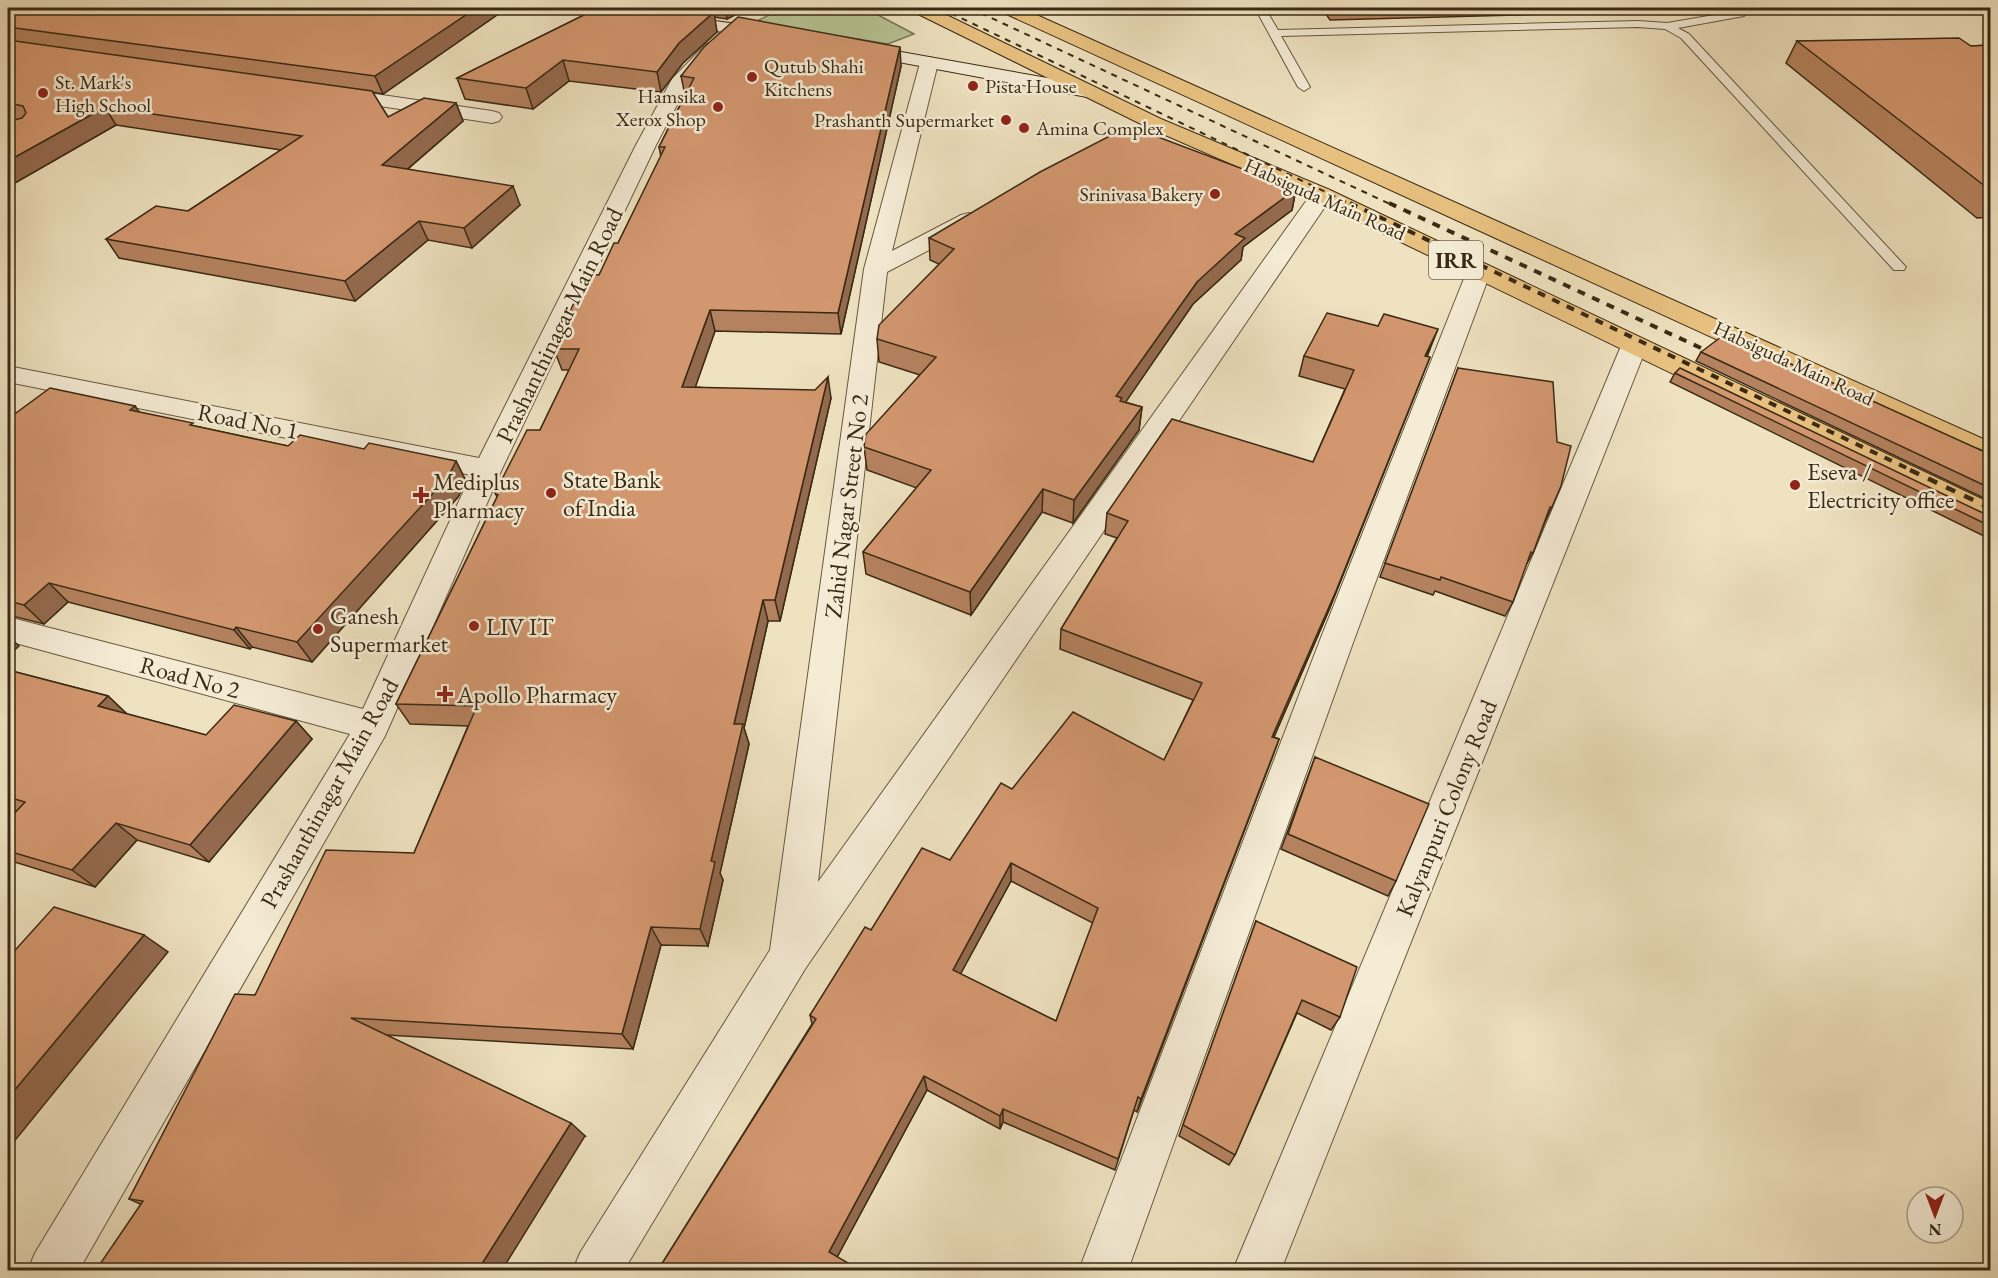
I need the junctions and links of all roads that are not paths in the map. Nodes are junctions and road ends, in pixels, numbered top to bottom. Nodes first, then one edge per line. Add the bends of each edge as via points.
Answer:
1 (587, 8) edge
2 (920, 8) edge
3 (1008, 8) edge
4 (1260, 8) edge
5 (1734, 8) edge
6 (745, 22) junction
7 (1667, 26) junction
8 (1274, 33) junction
9 (793, 37) edge
10 (838, 46) edge
11 (929, 63) junction
12 (1304, 87) dead end
13 (1087, 91) junction
14 (315, 92) edge
15 (492, 117) dead end
16 (1154, 123) junction
17 (1127, 137) edge
18 (1322, 195) junction
19 (987, 211) edge
20 (1899, 267) dead end
21 (876, 269) junction
22 (1479, 271) junction
23 (1634, 346) junction
24 (8, 374) edge
25 (1990, 453) edge
26 (488, 469) junction
27 (1990, 515) edge
28 (8, 629) edge
29 (373, 726) junction
30 (790, 955) junction
31 (52, 1270) edge
32 (597, 1270) edge
33 (1103, 1270) edge
34 (1257, 1270) edge

1 - 6 street
2 - 13 main road, Habsiguda Main Road / IRR
3 - 25 main road, Habsiguda Main Road / IRR
4 - 8 lane
5 - 7 lane via 1740,14
6 - 9 street
6 - 26 street, Prashanthinagar Main Road via 698,61 670,98
7 - 8 lane
7 - 20 lane via 1685,36
8 - 12 lane
10 - 11 street
11 - 13 street
11 - 21 street, Zahid Nagar Street No 2
13 - 16 main road, Habsiguda Main Road / IRR
14 - 15 street
16 - 17 street
16 - 18 main road, Habsiguda Main Road / IRR
18 - 22 main road, Habsiguda Main Road / IRR
18 - 30 street
19 - 21 street
21 - 30 street, Zahid Nagar Street No 2
22 - 23 main road, Habsiguda Main Road / IRR
22 - 33 street
23 - 27 main road, Habsiguda Main Road / IRR
23 - 34 street, Kalyanpuri Colony Road
24 - 26 street, Road No 1
26 - 29 street, Prashanthinagar Main Road
28 - 29 street, Road No 2
29 - 31 street, Prashanthinagar Main Road
30 - 32 street

